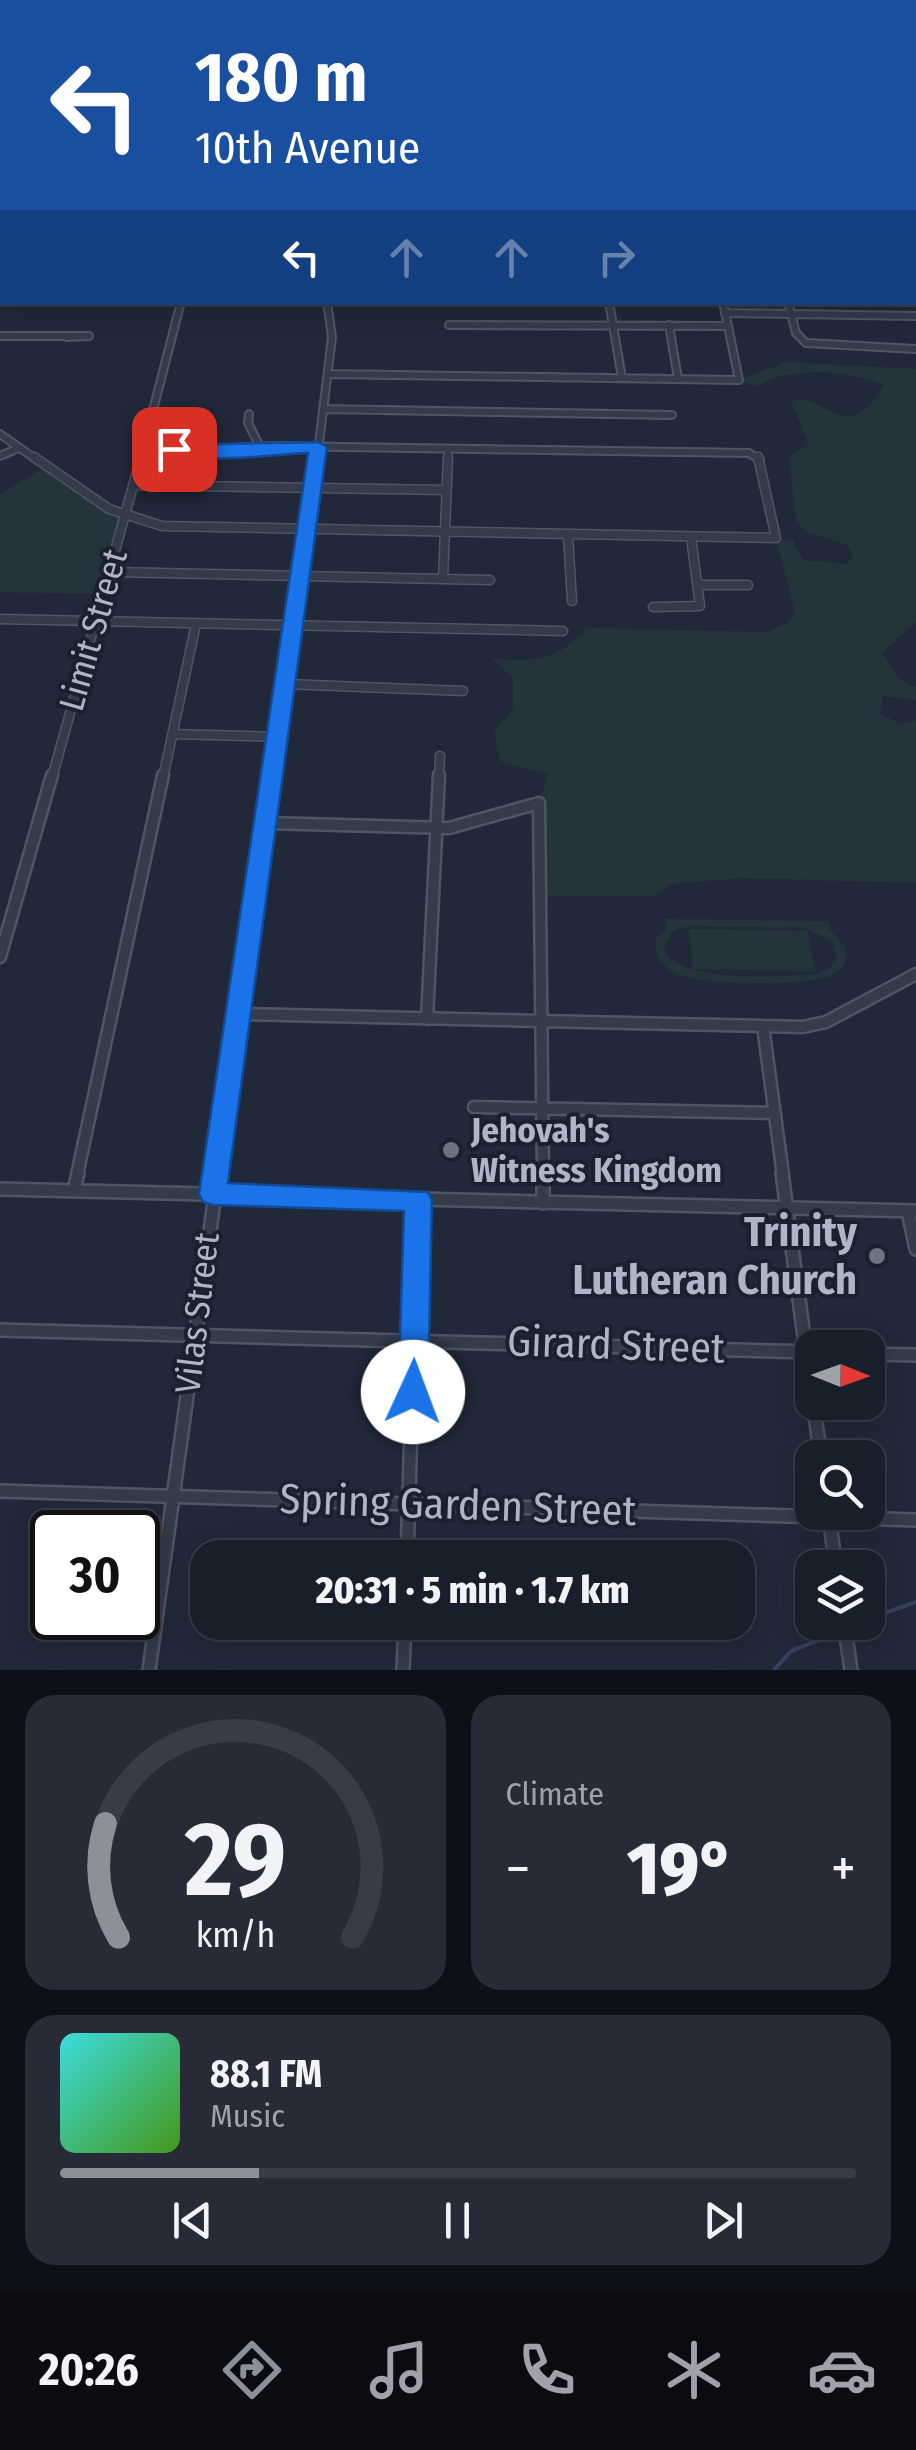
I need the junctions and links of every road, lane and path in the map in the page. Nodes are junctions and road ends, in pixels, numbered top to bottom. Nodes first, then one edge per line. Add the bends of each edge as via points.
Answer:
1 (180, 305) edge
2 (327, 305) edge
3 (610, 305) edge
4 (724, 305) edge
5 (789, 305) edge
6 (725, 313) junction
7 (791, 314) junction
8 (916, 316) edge
9 (615, 324) junction
10 (669, 324) junction
11 (450, 325) dead end
12 (727, 326) junction
13 (0, 336) edge
14 (66, 337) dead end
15 (916, 350) edge
16 (329, 374) junction
17 (622, 378) junction
18 (678, 379) junction
19 (323, 409) junction
20 (249, 414) dead end
21 (672, 415) dead end
22 (0, 434) edge
23 (318, 447) junction
24 (20, 448) junction
25 (260, 448) junction
26 (448, 450) junction
27 (142, 452) junction
28 (0, 456) edge
29 (133, 484) junction
30 (312, 488) junction
31 (446, 490) junction
32 (125, 517) junction
33 (307, 530) junction
34 (445, 532) junction
35 (568, 534) junction
36 (692, 537) junction
37 (111, 572) junction
38 (301, 576) junction
39 (443, 579) junction
40 (490, 580) dead end
41 (698, 585) junction
42 (748, 585) dead end
43 (572, 602) dead end
44 (653, 607) dead end
45 (4, 619) edge
46 (94, 622) junction
47 (196, 624) junction
48 (295, 626) junction
49 (563, 631) dead end
50 (0, 632) edge
51 (286, 684) junction
52 (463, 691) dead end
53 (172, 734) junction
54 (279, 737) junction
55 (440, 756) dead end
56 (267, 823) junction
57 (437, 827) junction
58 (0, 901) edge
59 (15, 904) junction
60 (0, 957) edge
61 (916, 974) edge
62 (240, 1014) junction
63 (427, 1018) junction
64 (542, 1020) junction
65 (763, 1026) junction
66 (474, 1107) dead end
67 (544, 1109) junction
68 (774, 1113) junction
69 (0, 1189) edge
70 (74, 1190) junction
71 (213, 1194) junction
72 (418, 1200) junction
73 (544, 1203) junction
74 (785, 1210) junction
75 (912, 1211) edge
76 (916, 1249) edge
77 (0, 1330) edge
78 (805, 1330) edge
79 (194, 1333) junction
80 (414, 1338) junction
81 (795, 1352) edge
82 (885, 1355) edge
83 (916, 1356) edge
84 (0, 1491) edge
85 (173, 1496) junction
86 (409, 1503) junction
87 (795, 1514) edge
88 (885, 1518) edge
89 (916, 1520) edge
90 (408, 1540) edge
91 (404, 1640) edge
92 (847, 1640) edge
93 (149, 1670) edge
94 (403, 1670) edge
95 (851, 1670) edge

1 - 27 street, Limit Street
2 - 16 street, Vilas Street
3 - 9 street
4 - 6 street
5 - 7 street
6 - 7 street
6 - 12 street
7 - 8 street
7 - 15 street via 798,338 816,347
9 - 10 street
9 - 11 street
9 - 17 street
10 - 12 street
10 - 18 street
12 - 18 street via 739,380
13 - 14 street
16 - 17 street
16 - 19 street, Vilas Street
17 - 18 street
19 - 21 street
19 - 23 street, Vilas Street
20 - 25 street
22 - 24 street
23 - 25 street
23 - 26 street
23 - 30 street, Vilas Street
24 - 28 street
24 - 32 street
25 - 27 street
26 - 31 street
26 - 36 street via 760,458 776,538
27 - 29 street, Limit Street
29 - 30 street
29 - 32 street, Limit Street
30 - 31 street
30 - 33 street, Vilas Street
31 - 34 street
32 - 33 street via 162,526
32 - 37 street, Limit Street
33 - 34 street
33 - 38 street, Vilas Street
34 - 35 street
34 - 39 street
35 - 36 street
35 - 43 street
36 - 41 street
37 - 38 street
37 - 46 street, Limit Street
38 - 39 street
38 - 48 street, Vilas Street
39 - 40 street
41 - 42 street
41 - 44 street via 700,606
45 - 46 street
45 - 50 street
46 - 47 street
46 - 59 street, Limit Street
47 - 48 street
47 - 53 street
48 - 49 street
48 - 51 street, Vilas Street
51 - 52 street
51 - 54 street, Vilas Street
53 - 54 street
53 - 70 street
54 - 56 street, Vilas Street
55 - 57 street
56 - 57 street
56 - 62 street, Vilas Street
57 - 63 street
57 - 64 street via 539,803
58 - 59 street
59 - 60 street, Limit Street
61 - 65 street via 826,1022
62 - 63 street
62 - 71 street, Vilas Street
63 - 64 street
64 - 65 street
64 - 67 street
65 - 68 street
66 - 67 street
67 - 68 street
67 - 73 street
68 - 74 street
69 - 70 street
70 - 71 street
71 - 72 street
71 - 79 street, Vilas Street
72 - 73 street
72 - 80 street
73 - 74 street
74 - 75 street
74 - 78 street
75 - 76 street
77 - 79 street, Girard Street
79 - 80 street, Girard Street
79 - 85 street, Vilas Street
80 - 81 street, Girard Street
80 - 86 street
82 - 83 street
84 - 85 street, Spring Garden Street
85 - 86 street, Spring Garden Street
85 - 93 street, Vilas Street
86 - 87 street, Spring Garden Street
86 - 90 street
88 - 89 street, Spring Garden Street
91 - 94 street
92 - 95 street

